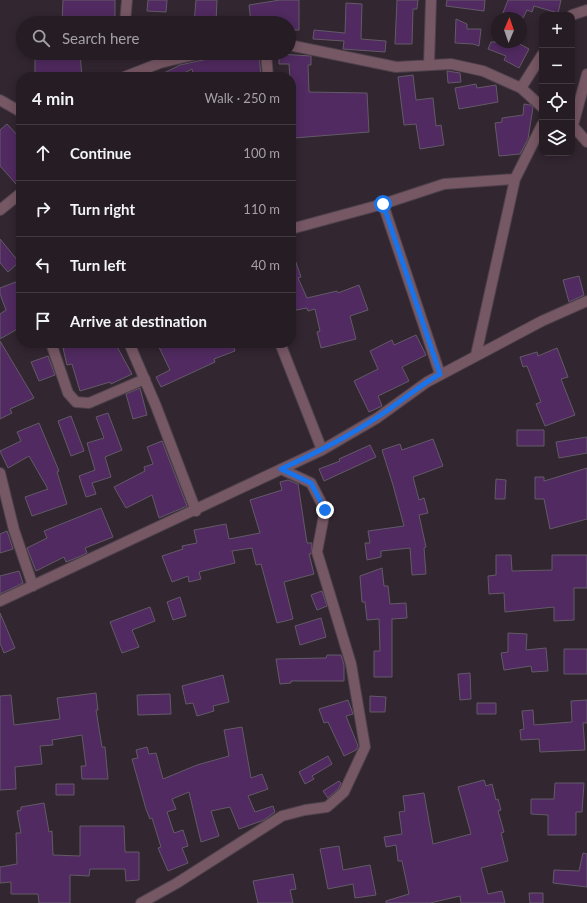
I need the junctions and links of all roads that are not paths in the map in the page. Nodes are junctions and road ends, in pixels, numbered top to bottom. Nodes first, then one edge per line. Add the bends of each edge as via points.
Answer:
1 (127, 0) edge
2 (431, 0) edge
3 (587, 10) edge
4 (575, 14) edge
5 (126, 16) edge
6 (296, 46) edge
7 (173, 60) edge
8 (267, 60) edge
9 (539, 60) edge
10 (429, 65) junction
11 (137, 72) edge
12 (268, 72) edge
13 (587, 74) edge
14 (521, 88) junction
15 (0, 100) edge
16 (539, 104) edge
17 (16, 109) edge
18 (574, 120) edge
19 (575, 127) edge
20 (539, 131) edge
21 (587, 142) edge
22 (515, 179) junction
23 (16, 197) edge
24 (383, 204) junction
25 (0, 210) edge
26 (296, 228) edge
27 (587, 302) edge
28 (53, 348) edge
29 (131, 348) edge
30 (282, 348) edge
31 (476, 355) junction
32 (440, 374) junction
33 (145, 379) junction
34 (322, 450) junction
35 (281, 469) junction
36 (0, 473) edge
37 (196, 511) junction
38 (33, 586) junction
39 (0, 601) edge
40 (141, 903) edge

1 - 5 street
2 - 10 street
3 - 4 street
6 - 10 street via 396,67
7 - 11 street
8 - 12 street
9 - 14 street
10 - 14 street via 451,64 483,71
13 - 18 street
14 - 16 street
15 - 17 street
19 - 21 street
20 - 22 street
22 - 24 street via 444,184
22 - 31 street
23 - 25 street
24 - 26 street
24 - 32 street
27 - 31 street via 542,321
28 - 33 street via 68,393 76,402 89,402
29 - 33 street
30 - 34 street
31 - 32 street
32 - 34 street via 377,418
33 - 37 street
34 - 35 street
35 - 37 street
35 - 40 street via 311,483 325,510 316,552 351,664 365,747 344,792 327,807 282,816
36 - 38 street via 14,530
37 - 38 street
38 - 39 street

